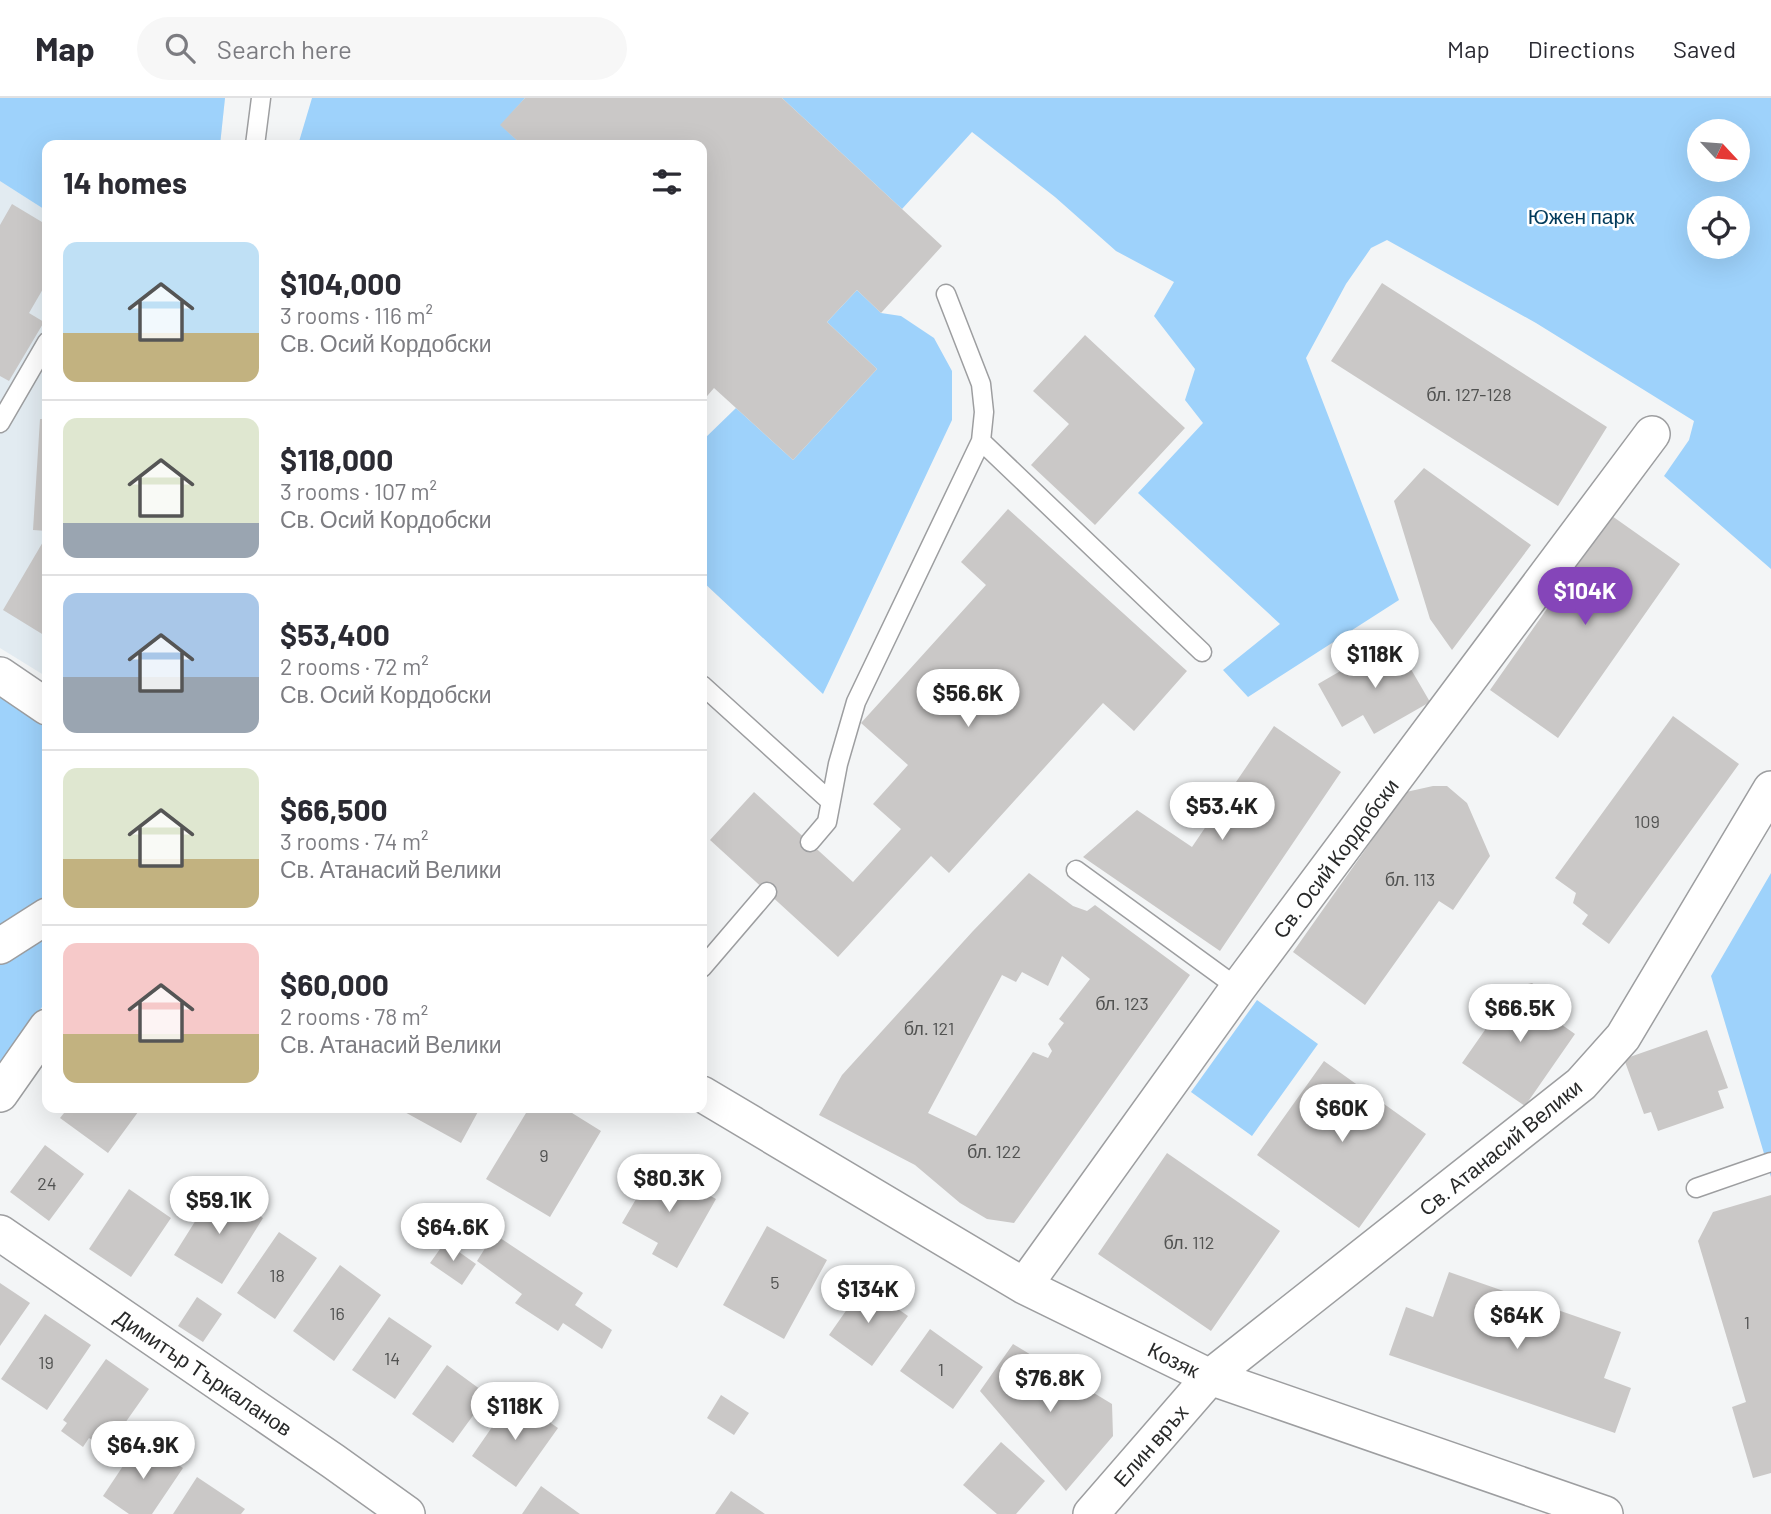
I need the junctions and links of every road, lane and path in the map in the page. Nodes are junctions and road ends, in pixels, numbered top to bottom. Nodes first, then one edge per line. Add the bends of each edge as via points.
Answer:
1 (261, 98) edge
2 (257, 140) edge
3 (946, 294) dead end
4 (42, 351) edge
5 (0, 423) edge
6 (1652, 434) dead end
7 (981, 441) junction
8 (1202, 652) dead end
9 (0, 676) edge
10 (707, 690) edge
11 (42, 704) edge
12 (1771, 789) edge
13 (830, 802) junction
14 (810, 842) dead end
15 (1076, 870) dead end
16 (766, 892) dead end
17 (42, 919) edge
18 (0, 946) edge
19 (707, 962) edge
20 (1238, 988) junction
21 (42, 1034) edge
22 (0, 1094) edge
23 (707, 1097) edge
24 (1771, 1162) edge
25 (1696, 1188) dead end
26 (0, 1233) edge
27 (1024, 1286) junction
28 (1210, 1377) junction
29 (407, 1514) edge
30 (1091, 1514) edge
31 (1605, 1514) edge

1 - 2 lane
3 - 7 lane via 981,384
4 - 5 lane
6 - 20 street, Св. Осий Кордобски
7 - 8 lane
7 - 13 lane via 856,702
9 - 11 street
10 - 13 lane
12 - 28 street, Св. Атанасий Велики via 1623,1037 1581,1084
13 - 14 lane via 827,822
15 - 20 lane
16 - 19 lane
17 - 18 street
20 - 27 street, Св. Осий Кордобски
21 - 22 street
23 - 27 street, Козяк
24 - 25 lane
26 - 29 street, Димитър Търкаланов
27 - 28 street, Козяк
28 - 30 street, Елин връх
28 - 31 street, Козяк

